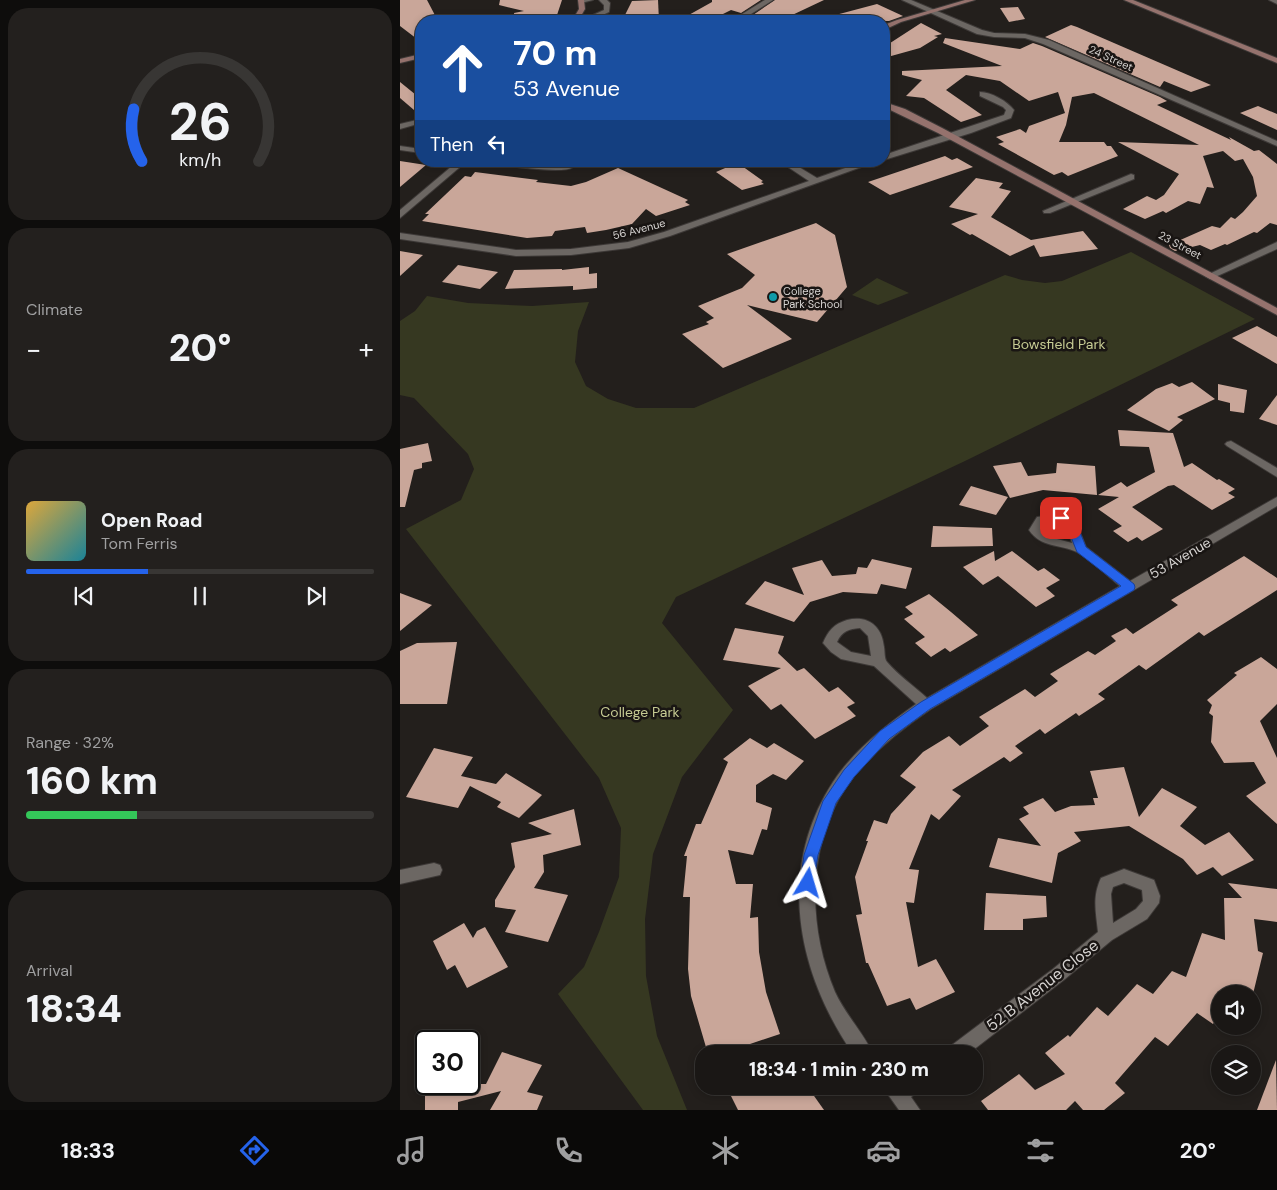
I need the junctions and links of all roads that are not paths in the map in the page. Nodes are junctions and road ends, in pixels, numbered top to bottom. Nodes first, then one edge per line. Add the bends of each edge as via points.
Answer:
1 (581, 0) edge
2 (590, 0) edge
3 (602, 0) edge
4 (770, 0) edge
5 (905, 0) edge
6 (972, 0) edge
7 (1120, 0) edge
8 (1127, 0) edge
9 (1272, 0) edge
10 (1277, 2) edge
11 (931, 12) junction
12 (579, 15) edge
13 (598, 15) edge
14 (745, 15) edge
15 (890, 26) edge
16 (1218, 38) junction
17 (415, 57) edge
18 (400, 61) edge
19 (1277, 61) edge
20 (983, 94) dead end
21 (890, 106) edge
22 (415, 123) edge
23 (400, 127) edge
24 (951, 136) junction
25 (1277, 144) edge
26 (400, 148) edge
27 (415, 150) edge
28 (890, 156) edge
29 (456, 167) edge
30 (542, 167) edge
31 (569, 167) dead end
32 (792, 167) edge
33 (857, 167) edge
34 (1131, 177) dead end
35 (815, 182) junction
36 (1070, 201) junction
37 (1047, 210) dead end
38 (400, 215) edge
39 (400, 236) edge
40 (1277, 245) edge
41 (1210, 276) junction
42 (1277, 312) edge
43 (1231, 444) dead end
44 (1277, 473) edge
45 (1277, 501) edge
46 (1082, 549) dead end
47 (1130, 587) junction
48 (878, 662) dead end
49 (926, 706) junction
50 (434, 870) dead end
51 (400, 878) edge
52 (1106, 935) dead end
53 (858, 1045) edge
54 (966, 1045) edge
55 (904, 1095) edge
56 (911, 1110) edge

1 - 2 street
1 - 12 street via 582,10
3 - 13 street via 608,4 607,11
4 - 14 street
5 - 11 street, 24 Street
6 - 11 street
7 - 16 street
8 - 16 street
9 - 10 street
11 - 15 street
11 - 25 street, 24 Street via 987,34 1024,36 1046,42
16 - 19 street
17 - 18 street
20 - 24 street via 1006,105 1010,110 1008,116
21 - 24 street, 23 Street
22 - 23 street
24 - 28 street
24 - 36 street, 23 Street
26 - 27 street
29 - 38 street
30 - 31 street
32 - 35 street
33 - 35 street, 56 Avenue
34 - 36 street
35 - 39 street, 56 Avenue via 646,241 608,248 516,253
36 - 37 street
36 - 41 street, 23 Street
40 - 41 street
41 - 42 street, 23 Street
43 - 44 street
45 - 47 street, 53 Avenue
46 - 47 street
47 - 49 street, 53 Avenue
48 - 49 street
49 - 53 street, 53 Avenue via 884,735 866,753 830,801 811,855 808,883 811,939 824,986
50 - 51 street
52 - 54 street, 52 B Avenue Close
55 - 56 street

